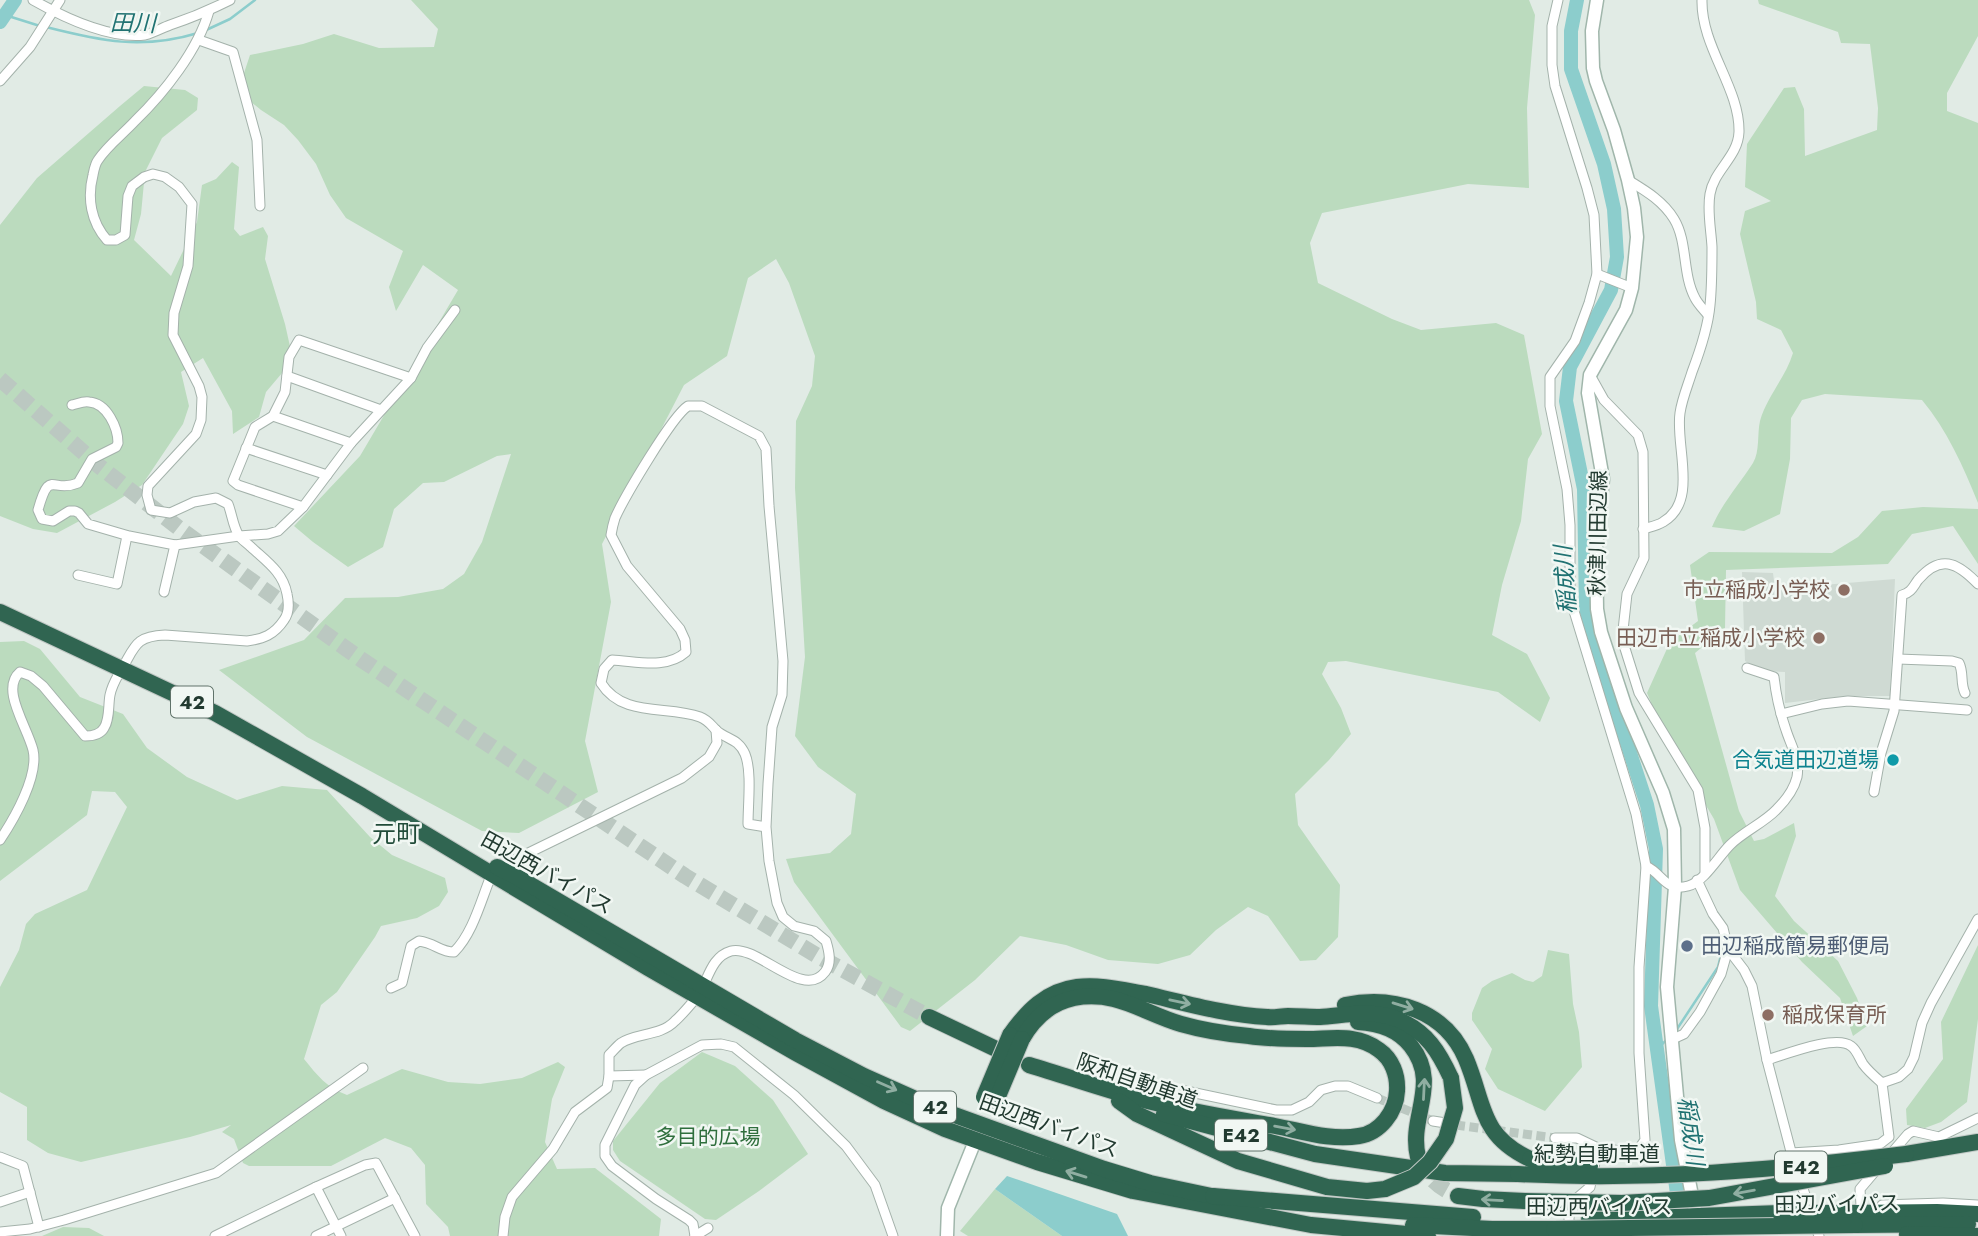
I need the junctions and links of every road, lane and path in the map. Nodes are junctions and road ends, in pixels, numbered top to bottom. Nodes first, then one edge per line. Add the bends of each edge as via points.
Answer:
1 (60, 0) edge
2 (230, 0) edge
3 (1558, 0) edge
4 (1597, 0) edge
5 (1702, 0) edge
6 (36, 2) edge
7 (53, 11) junction
8 (208, 15) junction
9 (198, 40) junction
10 (0, 81) edge
11 (1628, 180) junction
12 (260, 206) dead end
13 (1601, 275) junction
14 (1627, 285) junction
15 (455, 310) dead end
16 (1708, 315) junction
17 (1590, 374) junction
18 (287, 376) junction
19 (411, 377) junction
20 (72, 405) dead end
21 (381, 410) junction
22 (273, 416) junction
23 (351, 443) junction
24 (246, 448) junction
25 (327, 475) junction
26 (303, 507) junction
27 (1643, 529) junction
28 (127, 536) dead end
29 (239, 536) junction
30 (175, 545) junction
31 (78, 575) dead end
32 (1978, 584) edge
33 (164, 592) dead end
34 (0, 612) edge
35 (1898, 660) junction
36 (1747, 668) dead end
37 (121, 670) junction
38 (1965, 693) dead end
39 (1895, 705) junction
40 (1967, 710) dead end
41 (1781, 714) junction
42 (716, 730) junction
43 (1874, 792) dead end
44 (766, 827) junction
45 (0, 840) edge
46 (514, 860) dead end
47 (1649, 867) junction
48 (1705, 874) junction
49 (1697, 880) junction
50 (489, 881) dead end
51 (1672, 886) junction
52 (1978, 919) edge
53 (1728, 949) junction
54 (391, 988) dead end
55 (701, 990) junction
56 (1156, 1013) junction
57 (1287, 1016) junction
58 (929, 1017) tunnel mouth
59 (1016, 1037) junction
60 (1672, 1040) junction
61 (1767, 1060) junction
62 (1029, 1065) junction
63 (363, 1068) dead end
64 (646, 1075) junction
65 (609, 1076) junction
66 (1882, 1083) junction
67 (1186, 1091) dead end
68 (1377, 1098) tunnel mouth
69 (1119, 1101) junction
70 (1978, 1118) edge
71 (1433, 1121) tunnel mouth
72 (981, 1124) junction
73 (1456, 1125) tunnel mouth
74 (1555, 1138) tunnel mouth
75 (975, 1141) junction
76 (1978, 1143) edge
77 (1598, 1148) junction
78 (1791, 1153) junction
79 (0, 1157) edge
80 (1907, 1158) junction
81 (1420, 1164) junction
82 (1695, 1173) junction
83 (316, 1187) junction
84 (30, 1192) junction
85 (1458, 1196) tunnel mouth
86 (395, 1198) junction
87 (0, 1202) edge
88 (1189, 1203) junction
89 (1978, 1205) edge
90 (1810, 1208) junction
91 (1978, 1214) edge
92 (1720, 1217) junction
93 (1856, 1220) edge
94 (693, 1224) junction
95 (1978, 1224) edge
96 (336, 1226) junction
97 (39, 1227) junction
98 (1698, 1227) edge
99 (1559, 1228) edge
100 (235, 1231) edge
101 (0, 1232) edge
102 (412, 1235) edge
103 (215, 1236) edge
104 (316, 1236) edge
105 (341, 1236) edge
106 (503, 1236) edge
107 (695, 1236) edge
108 (893, 1236) edge
109 (947, 1236) edge
110 (1339, 1236) edge
111 (1427, 1236) edge
112 (1791, 1236) edge
113 (1819, 1236) edge
114 (1978, 1236) edge

1 - 7 street
2 - 8 street
3 - 13 street via 1552,26 1555,86 1594,215
4 - 11 main road via 1592,31 1595,81
5 - 16 street via 1711,47 1732,97 1739,133 1710,195
6 - 7 street
7 - 8 street via 97,29 124,34 146,34
7 - 10 street
8 - 9 street
9 - 12 street via 233,52 257,140
9 - 29 street via 153,104 96,161 90,204 102,234 107,240 116,240 125,235 131,186 144,177 164,177 192,204 188,266 174,313 173,335 199,386 201,420 196,434 148,486 147,495 152,510 170,513 216,498 228,504
11 - 14 main road via 1637,237
11 - 16 street via 1647,191 1675,221 1695,299
13 - 14 street
13 - 47 street via 1575,341 1550,377 1550,407 1567,489 1570,598
14 - 17 main road via 1626,310
15 - 19 street
16 - 27 street via 1680,413 1682,494 1676,511 1662,523
17 - 27 street via 1604,400 1638,435 1643,452
17 - 51 main road, 秋津川田辺線 via 1588,393 1603,479 1596,547 1597,609 1626,708 1675,829
18 - 19 street via 289,356 299,340
18 - 21 street
18 - 22 street
19 - 21 street
20 - 30 street via 89,402 102,407 115,427 118,443 92,459 78,483 47,487 39,515 53,521 75,511 88,524
21 - 23 street
22 - 23 street
22 - 24 street via 255,427
23 - 25 street
24 - 25 street
24 - 26 street via 233,481
25 - 26 street
26 - 29 street via 278,531
27 - 48 street via 1644,558 1627,594 1622,639 1639,693 1698,790 1705,828
28 - 31 street via 117,584
29 - 30 street
29 - 37 street via 281,576 288,612 280,625 266,638 247,640 153,636 136,644
30 - 33 street
32 - 35 street via 1966,572 1944,563 1919,578 1902,595
34 - 37 highway, 田辺西バイパス / 42
35 - 38 street via 1959,663
35 - 39 street
36 - 41 street via 1774,677
37 - 45 street via 115,677 104,728 90,736 85,736 31,676 20,672 11,676 4,686 5,697 33,750 33,771 24,798
37 - 55 highway, 田辺西バイパス / 42 via 215,713 648,968
39 - 40 street
39 - 41 street via 1847,701
39 - 43 street
41 - 48 street via 1798,762 1789,795 1730,845
42 - 44 street via 737,741 745,755 748,824
42 - 44 street via 702,717 624,703 601,683 612,660 669,662 686,652 680,629 627,566 611,535 615,518 639,476 688,405 702,407 759,436 766,449 783,661 782,695 772,727
42 - 46 street via 717,743 709,757 682,778
44 - 55 street via 783,917 826,941 829,962 818,978 805,980 746,951 733,950 713,965
47 - 51 street
47 - 77 street via 1639,967 1645,1140 1638,1150 1629,1152
48 - 49 street
49 - 51 street via 1690,886
49 - 53 street via 1723,928
50 - 54 street via 459,947 445,952 419,941 411,946 402,983
51 - 60 main road, 秋津川田辺線 via 1667,987
52 - 66 street via 1931,1003 1908,1069
53 - 60 street via 1721,974 1700,1012 1684,1034
53 - 61 street via 1752,986
55 - 65 street via 674,1024 622,1042 610,1055
55 -> 72 highway, 田辺西バイパス / 42 via 864,1076
55 - 75 highway, 田辺西バイパス / 42 via 796,1053 884,1101
56 - 59 highway via 1107,998 1073,998 1040,1014
62 -> 56 highway via 1153,1102 1335,1138 1369,1133 1384,1122 1395,1105 1398,1083 1390,1060 1361,1040 1250,1037 1180,1023
81 -> 56 highway via 1416,1148 1424,1071 1408,1041 1393,1030 1350,1022 1255,1030
59 -> 57 highway via 1022,1017 1038,1002 1078,986 1103,986 1267,1017
57 - 69 highway, bridge via 1381,1014 1417,1029 1430,1040 1451,1078 1455,1108 1446,1139 1413,1177 1385,1189 1328,1187 1238,1161
57 -> 82 highway, bridge via 1352,1003 1401,1004 1423,1013 1453,1035 1487,1118 1502,1142 1515,1152 1548,1164
58 - 62 highway, 阪和自動車道 / E42
59 - 72 highway, bridge
60 - 98 main road, 秋津川田辺線 via 1681,1139
61 - 66 street via 1844,1043 1851,1045
61 - 78 street
62 - 69 highway, 阪和自動車道 / E42
63 - 97 street via 216,1172
64 - 65 street
64 - 94 street via 635,1085 605,1145 606,1156 612,1166
64 - 108 street via 702,1045 734,1047 794,1095 846,1146 875,1185
65 - 106 street via 607,1088 575,1112 553,1149 512,1197
66 - 78 street via 1886,1141
67 - 68 street via 1276,1110 1292,1110 1335,1086 1348,1086
69 - 81 highway, 阪和自動車道 / E42 via 1300,1151
70 - 93 street via 1939,1137 1908,1134 1860,1189
71 - 73 street
72 - 75 highway
72 - 99 highway, 田辺西バイパス / 42 via 1104,1169 1211,1196
74 - 77 street via 1577,1139
88 -> 75 highway, 田辺西バイパス / 42 via 1133,1191
75 - 109 main road via 948,1208
76 - 80 highway
77 - 99 street via 1590,1187 1576,1199
78 - 90 street
79 - 84 street via 23,1166
80 - 82 highway, 紀勢自動車道 / E42, bridge
80 -> 85 highway, bridge via 1709,1198 1622,1203
81 - 82 highway, 紀勢自動車道 / E42, bridge via 1445,1173
83 - 86 street via 376,1163
83 - 96 street
83 - 100 street
84 - 87 street
84 - 97 street
86 - 96 street
86 - 102 street
88 - 110 highway, 42 via 1294,1230
88 - 111 highway, 田辺西バイパス / 42 via 1311,1225
89 - 93 street via 1943,1203
90 - 92 street via 1734,1208
90 - 93 street
90 - 113 street
91 - 93 highway, 42 via 1937,1212
92 - 93 highway, 42, bridge via 1780,1213
92 - 98 highway, 42
93 - 95 highway, 田辺バイパス / 42
93 - 98 highway, 田辺バイパス / 42, bridge
93 - 112 highway, 田辺バイパス / 42
93 - 114 highway, 田辺バイパス / 42
94 - 107 street
94 - 107 street via 708,1228
96 - 104 street
96 - 105 street
97 - 101 street
98 - 99 highway, 田辺西バイパス / 42, bridge
98 - 99 highway, 42 via 1589,1220
100 - 103 street

